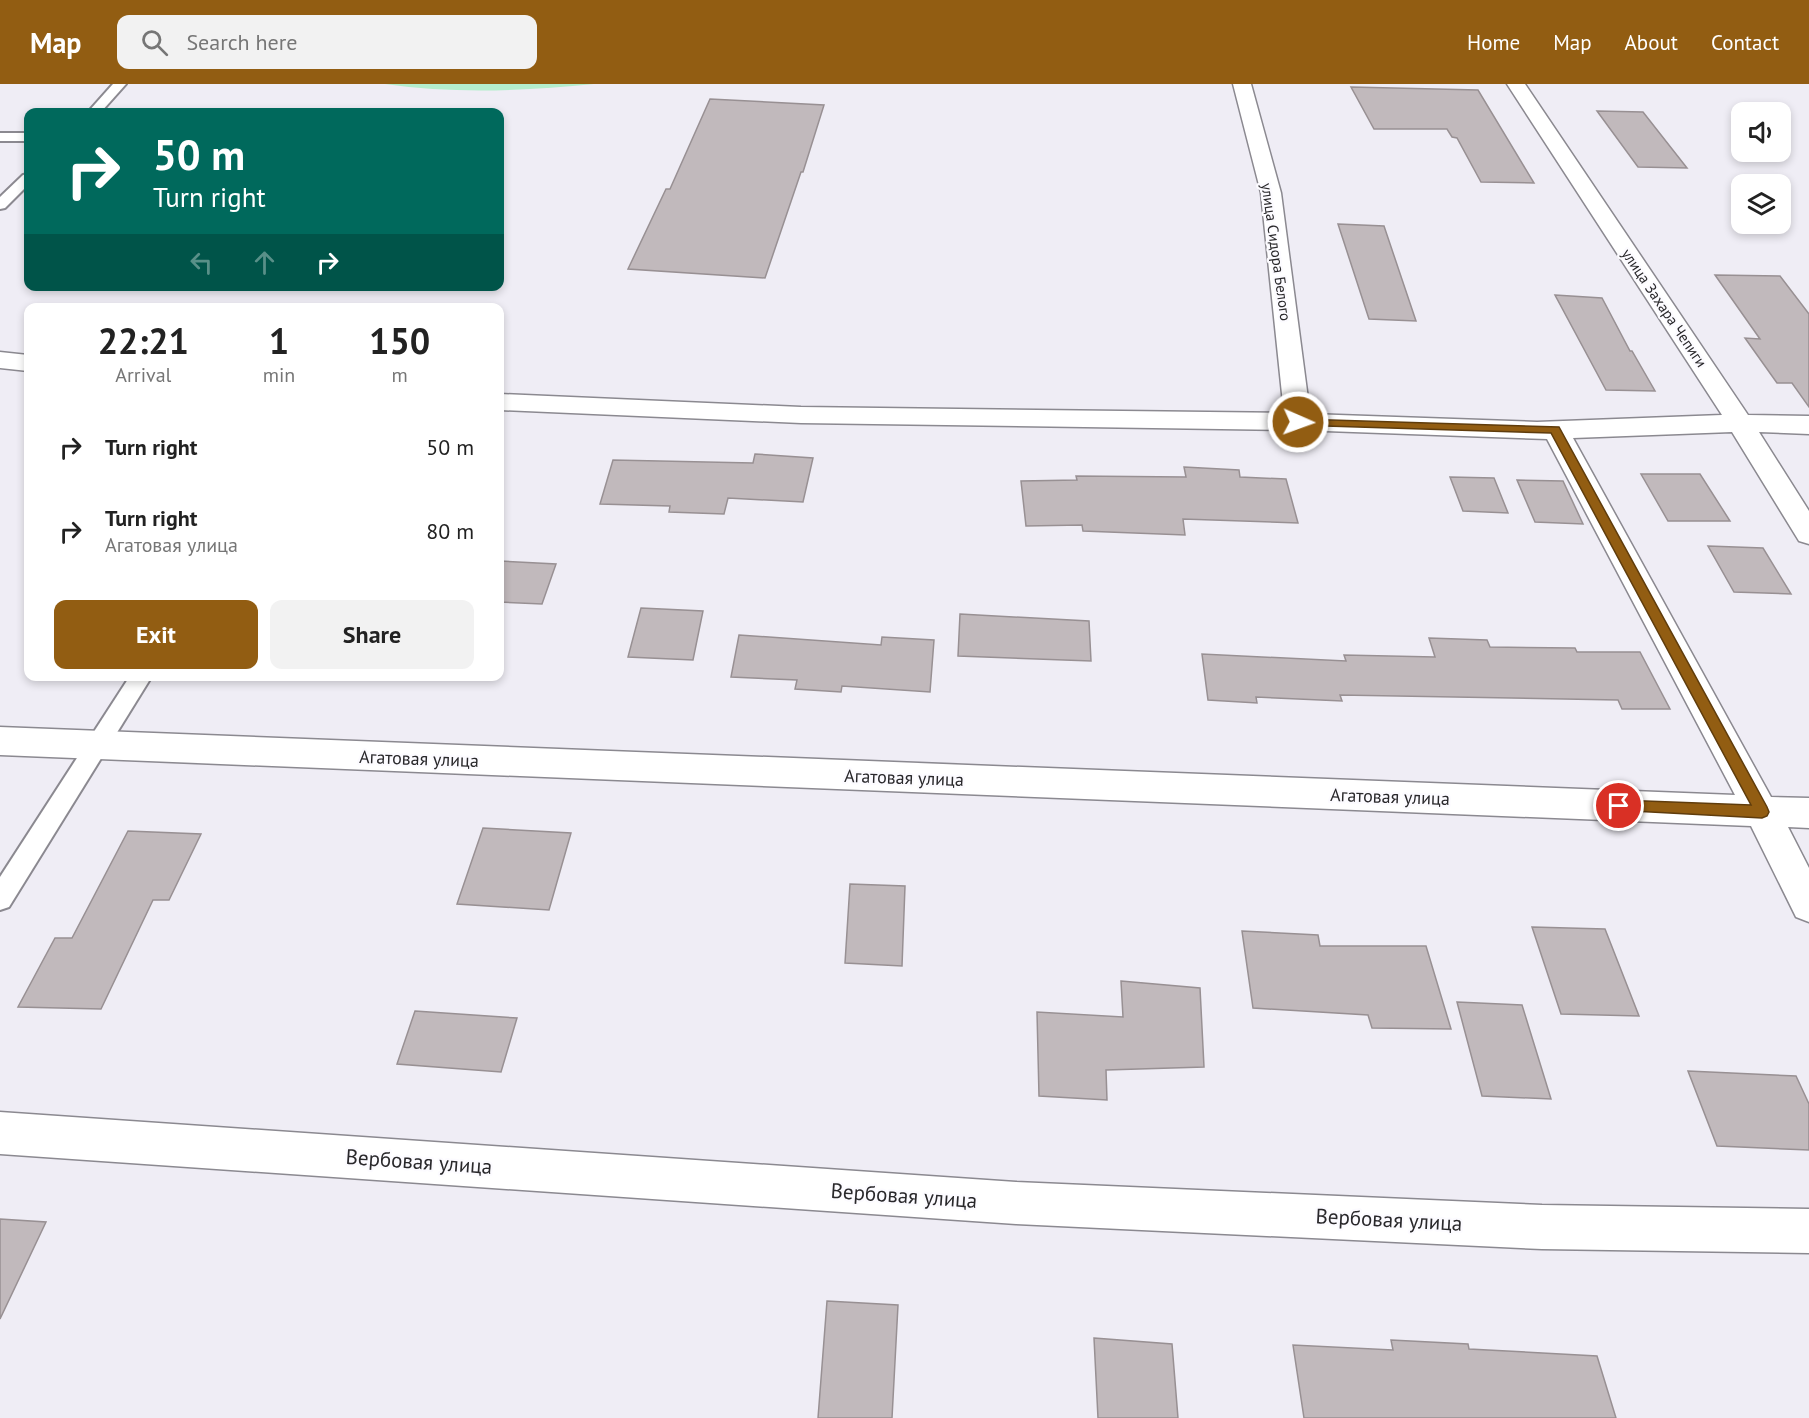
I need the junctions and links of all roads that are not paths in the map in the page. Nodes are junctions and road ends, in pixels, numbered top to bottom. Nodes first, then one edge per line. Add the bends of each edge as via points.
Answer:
1 (120, 84) edge
2 (1242, 84) edge
3 (1516, 84) edge
4 (98, 108) edge
5 (0, 136) edge
6 (24, 137) edge
7 (24, 182) edge
8 (0, 205) edge
9 (0, 360) edge
10 (24, 363) edge
11 (504, 402) edge
12 (1298, 422) junction
13 (1740, 423) junction
14 (1809, 425) edge
15 (1555, 430) junction
16 (1809, 534) edge
17 (139, 681) edge
18 (0, 741) edge
19 (98, 747) junction
20 (1762, 812) junction
21 (1809, 813) edge
22 (0, 899) edge
23 (1809, 905) edge
24 (0, 1132) edge
25 (1809, 1231) edge

1 - 4 lane
2 - 12 street, улица Сидора Белого via 1270,193
3 - 13 street, улица Захара Чепиги
5 - 6 lane
7 - 8 lane
9 - 10 street
11 - 12 street via 801,416
12 - 15 street
13 - 14 street
13 - 15 street
13 - 16 street, улица Захара Чепиги
15 - 20 street
17 - 19 lane
18 - 19 street, Агатовая улица
19 - 20 street, Агатовая улица
19 - 22 lane
20 - 21 street, Агатовая улица
20 - 23 street
24 - 25 street, Вербовая улица via 1016,1203 1542,1227

